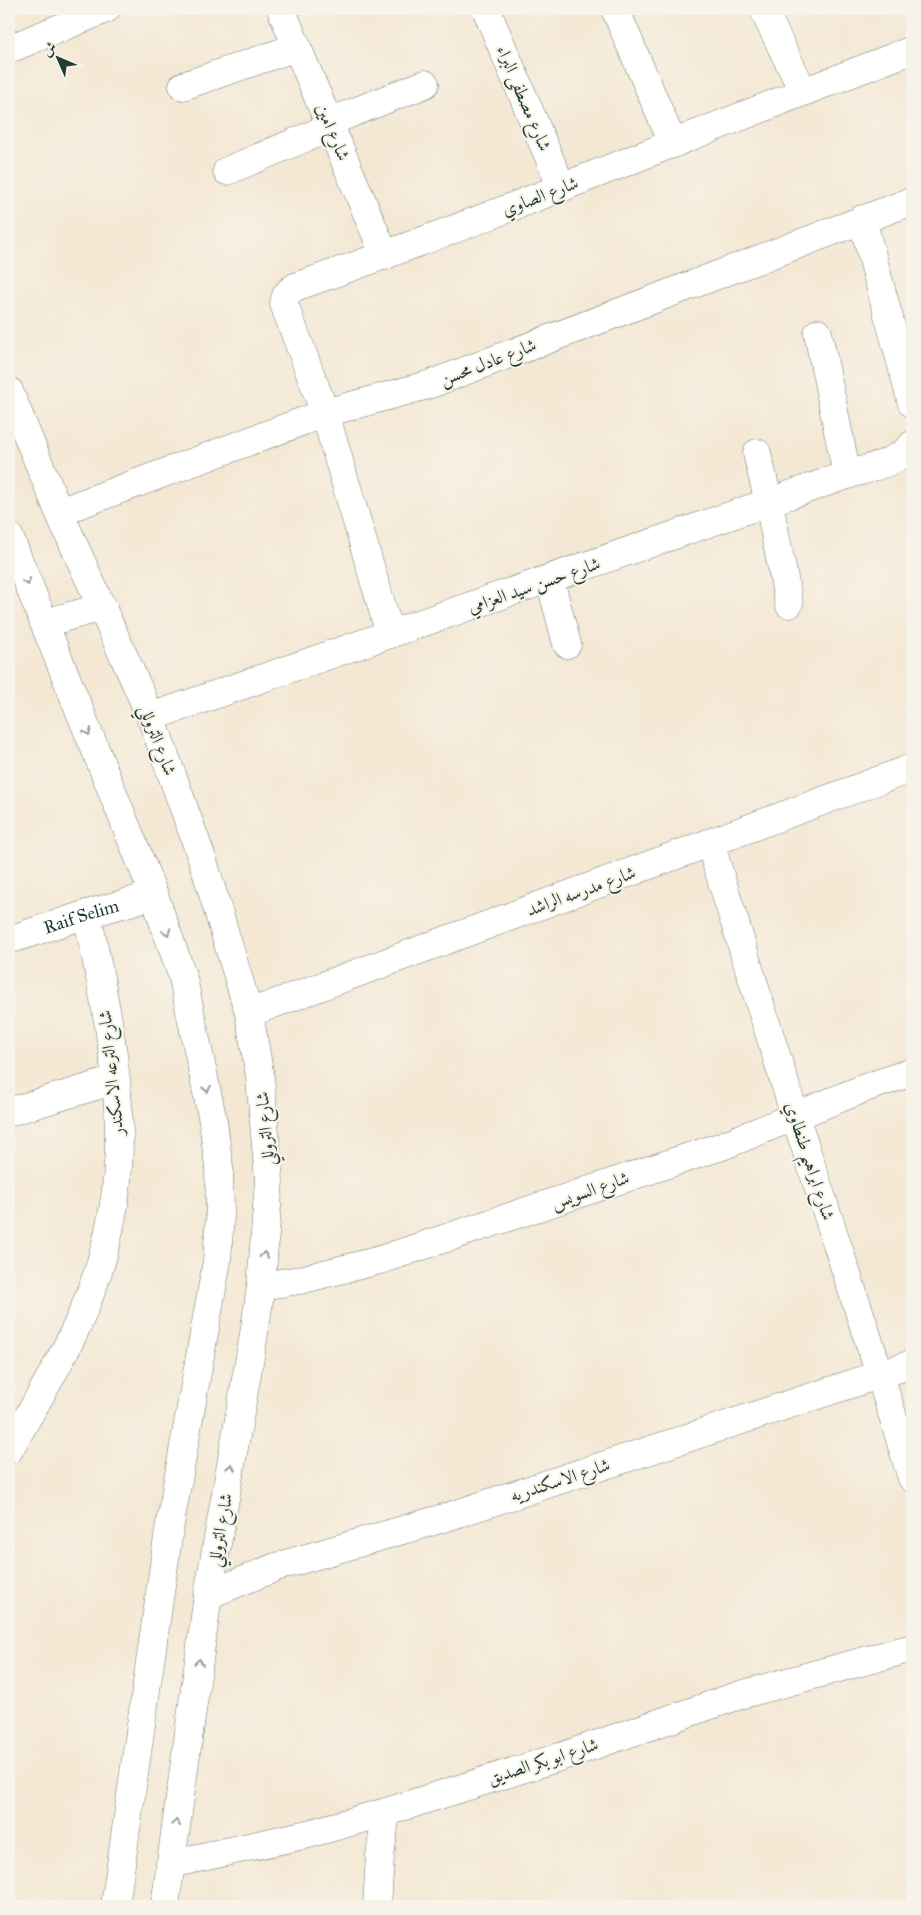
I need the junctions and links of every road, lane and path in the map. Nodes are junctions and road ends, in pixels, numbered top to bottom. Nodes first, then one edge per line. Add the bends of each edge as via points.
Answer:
1 (106, 9) edge
2 (486, 9) edge
3 (615, 9) edge
4 (763, 9) edge
5 (287, 10) edge
6 (14, 47) dead end
7 (297, 47) junction
8 (912, 50) edge
9 (425, 84) dead end
10 (183, 86) dead end
11 (803, 91) junction
12 (330, 125) junction
13 (673, 144) junction
14 (227, 170) dead end
15 (562, 188) junction
16 (912, 201) edge
17 (862, 219) junction
18 (385, 256) junction
19 (818, 334) dead end
20 (908, 366) edge
21 (9, 391) edge
22 (912, 403) edge
23 (325, 413) junction
24 (912, 445) edge
25 (757, 453) dead end
26 (848, 475) junction
27 (769, 503) junction
28 (59, 512) junction
29 (9, 536) edge
30 (550, 580) junction
31 (789, 604) dead end
32 (102, 607) junction
33 (44, 623) junction
34 (390, 634) junction
35 (568, 644) dead end
36 (151, 717) junction
37 (912, 768) edge
38 (710, 843) junction
39 (154, 895) junction
40 (87, 914) junction
41 (9, 940) edge
42 (249, 1013) junction
43 (912, 1072) edge
44 (116, 1080) junction
45 (9, 1112) edge
46 (795, 1116) junction
47 (261, 1286) junction
48 (912, 1364) edge
49 (880, 1375) junction
50 (9, 1450) edge
51 (912, 1478) edge
52 (208, 1595) junction
53 (912, 1648) edge
54 (386, 1812) junction
55 (170, 1864) junction
56 (115, 1906) edge
57 (165, 1906) edge
58 (377, 1906) edge

1 - 6 street
2 - 15 street, شارع مصطفى البراء
3 - 13 street
4 - 11 street
5 - 7 street, شارع امين
7 - 10 street
7 - 12 street, شارع امين
8 - 11 street, شارع الصاوي
9 - 12 street
11 - 13 street, شارع الصاوي
12 - 14 street
12 - 18 street, شارع امين
13 - 15 street, شارع الصاوي
15 - 18 street, شارع الصاوي
16 - 17 street, شارع عادل محسن
17 - 20 street
17 - 23 street, شارع عادل محسن via 428,385
18 - 23 street, شارع الصاوي via 295,287 285,297 284,304
19 - 26 street
20 - 22 street
21 - 28 street, شارع التروللي
23 - 28 street, شارع عادل محسن
23 - 34 street
24 - 26 street, شارع حسن سيد العزامي via 906,453
25 - 27 street
26 - 27 street, شارع حسن سيد العزامي
27 - 30 street, شارع حسن سيد العزامي
27 - 31 street
28 - 32 street, شارع التروللي
29 -> 33 street
30 - 34 street, شارع حسن سيد العزامي
30 - 35 street
32 - 33 street
32 - 36 street, شارع التروللي
33 -> 39 street
34 - 36 street, شارع حسن سيد العزامي
36 - 42 street, شارع التروللي via 203,861
37 - 38 street, شارع مدرسه الراشد
38 - 42 street, شارع مدرسه الراشد
38 - 46 street, شارع ابراهيم طنطاوي
39 - 40 street, Raif Selim
39 -> 56 street via 183,978 204,1074 219,1167 220,1214 217,1261 169,1530
40 - 41 street, Raif Selim
40 - 44 street, شارع الترعه الاسكندر via 100,973
47 -> 42 street, شارع التروللي via 269,1180 260,1077
43 - 46 street, شارع السويس
44 - 45 street
44 - 50 street, شارع الترعه الاسكندر via 119,1138 115,1196 104,1252 81,1316
46 - 47 street, شارع السويس via 722,1146 380,1260
46 - 49 street, شارع ابراهيم طنطاوي
52 -> 47 street, شارع التروللي
48 - 49 street, شارع الاسكندريه
49 - 51 street, شارع ابراهيم طنطاوي
49 - 52 street, شارع الاسكندريه via 446,1517 276,1567
55 -> 52 street, شارع التروللي
53 - 54 street, شارع ابو بكر الصديق via 740,1695
54 - 55 street, شارع ابو بكر الصديق via 308,1834
54 - 58 street
55 - 57 street, شارع التروللي

